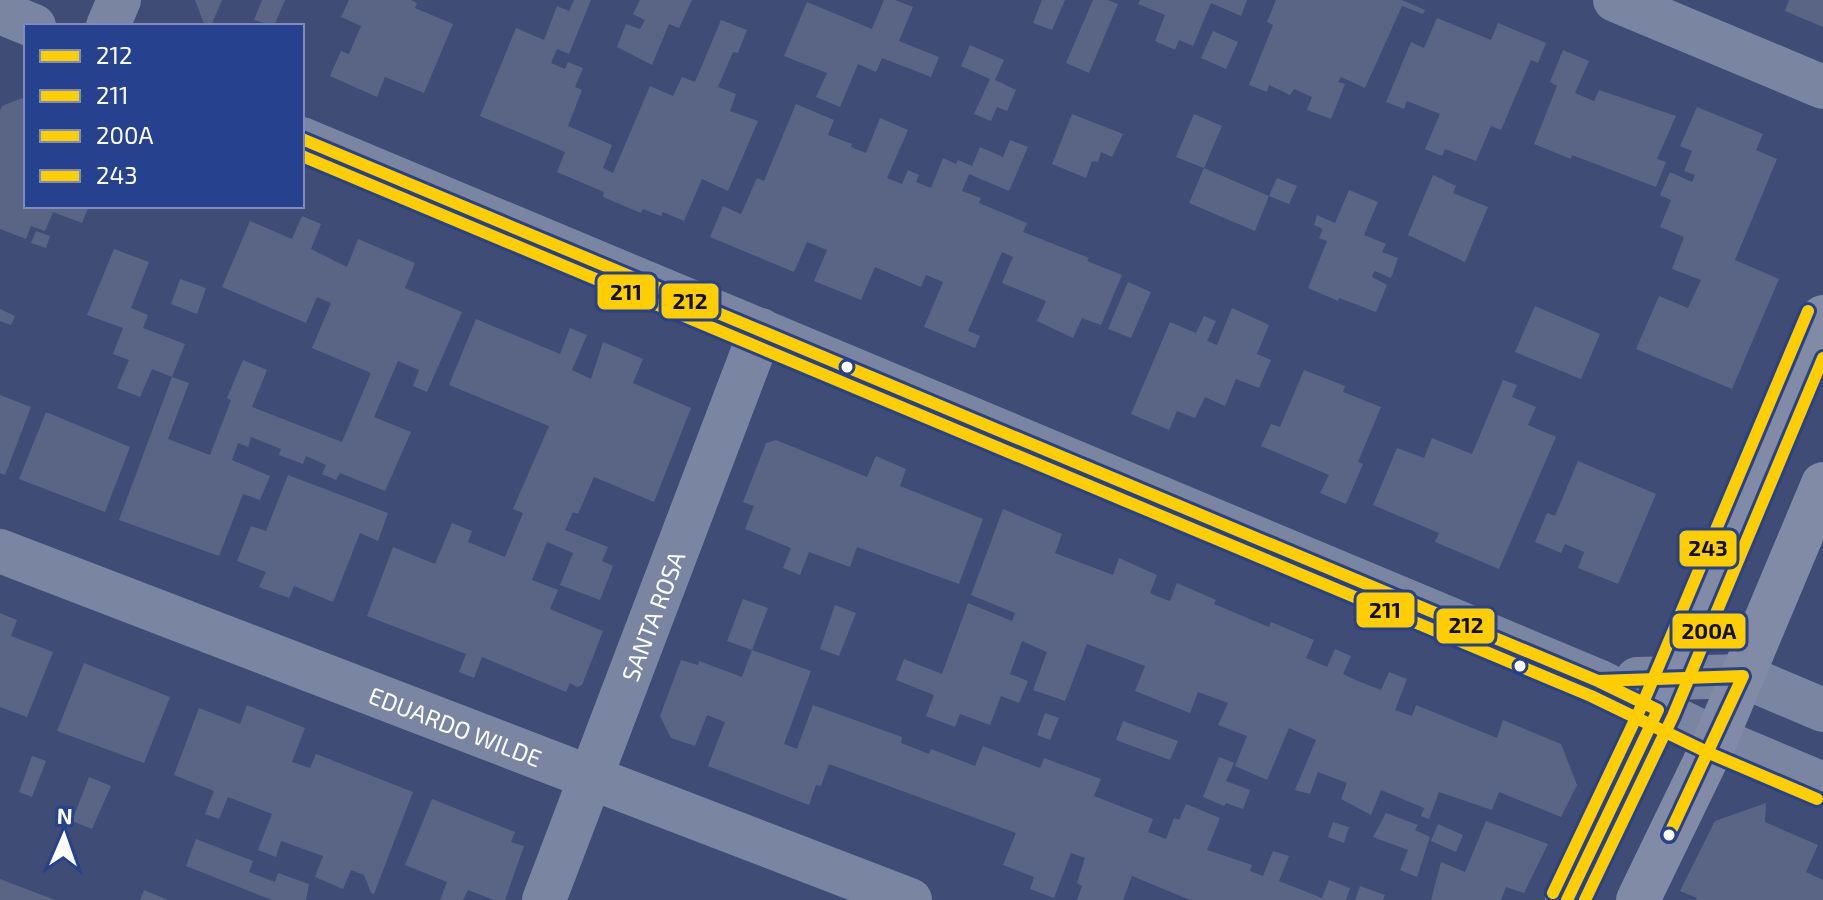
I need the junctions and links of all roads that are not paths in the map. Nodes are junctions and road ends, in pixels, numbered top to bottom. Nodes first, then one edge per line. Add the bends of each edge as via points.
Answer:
1 (119, 0) edge
2 (1615, 0) edge
3 (0, 12) edge
4 (29, 24) edge
5 (109, 24) edge
6 (1823, 87) edge
7 (304, 140) edge
8 (1823, 317) edge
9 (761, 330) junction
10 (1823, 484) edge
11 (0, 551) edge
12 (1743, 676) junction
13 (1664, 694) junction
14 (1823, 710) edge
15 (1716, 739) junction
16 (591, 777) junction
17 (1823, 784) edge
18 (544, 900) edge
19 (910, 900) edge
20 (1567, 900) edge
21 (1638, 900) edge

1 - 5 street
2 - 6 street
3 - 4 street
7 - 9 street
8 - 13 main road
9 - 13 street via 1598,681
9 - 16 street, SANTA ROSA
10 - 12 main road
11 - 16 street, EDUARDO WILDE
12 - 13 street
12 - 14 street
12 - 15 main road
13 - 15 street
13 - 20 main road
15 - 17 street
15 - 21 main road
16 - 18 street, SANTA ROSA
16 - 19 street, EDUARDO WILDE

